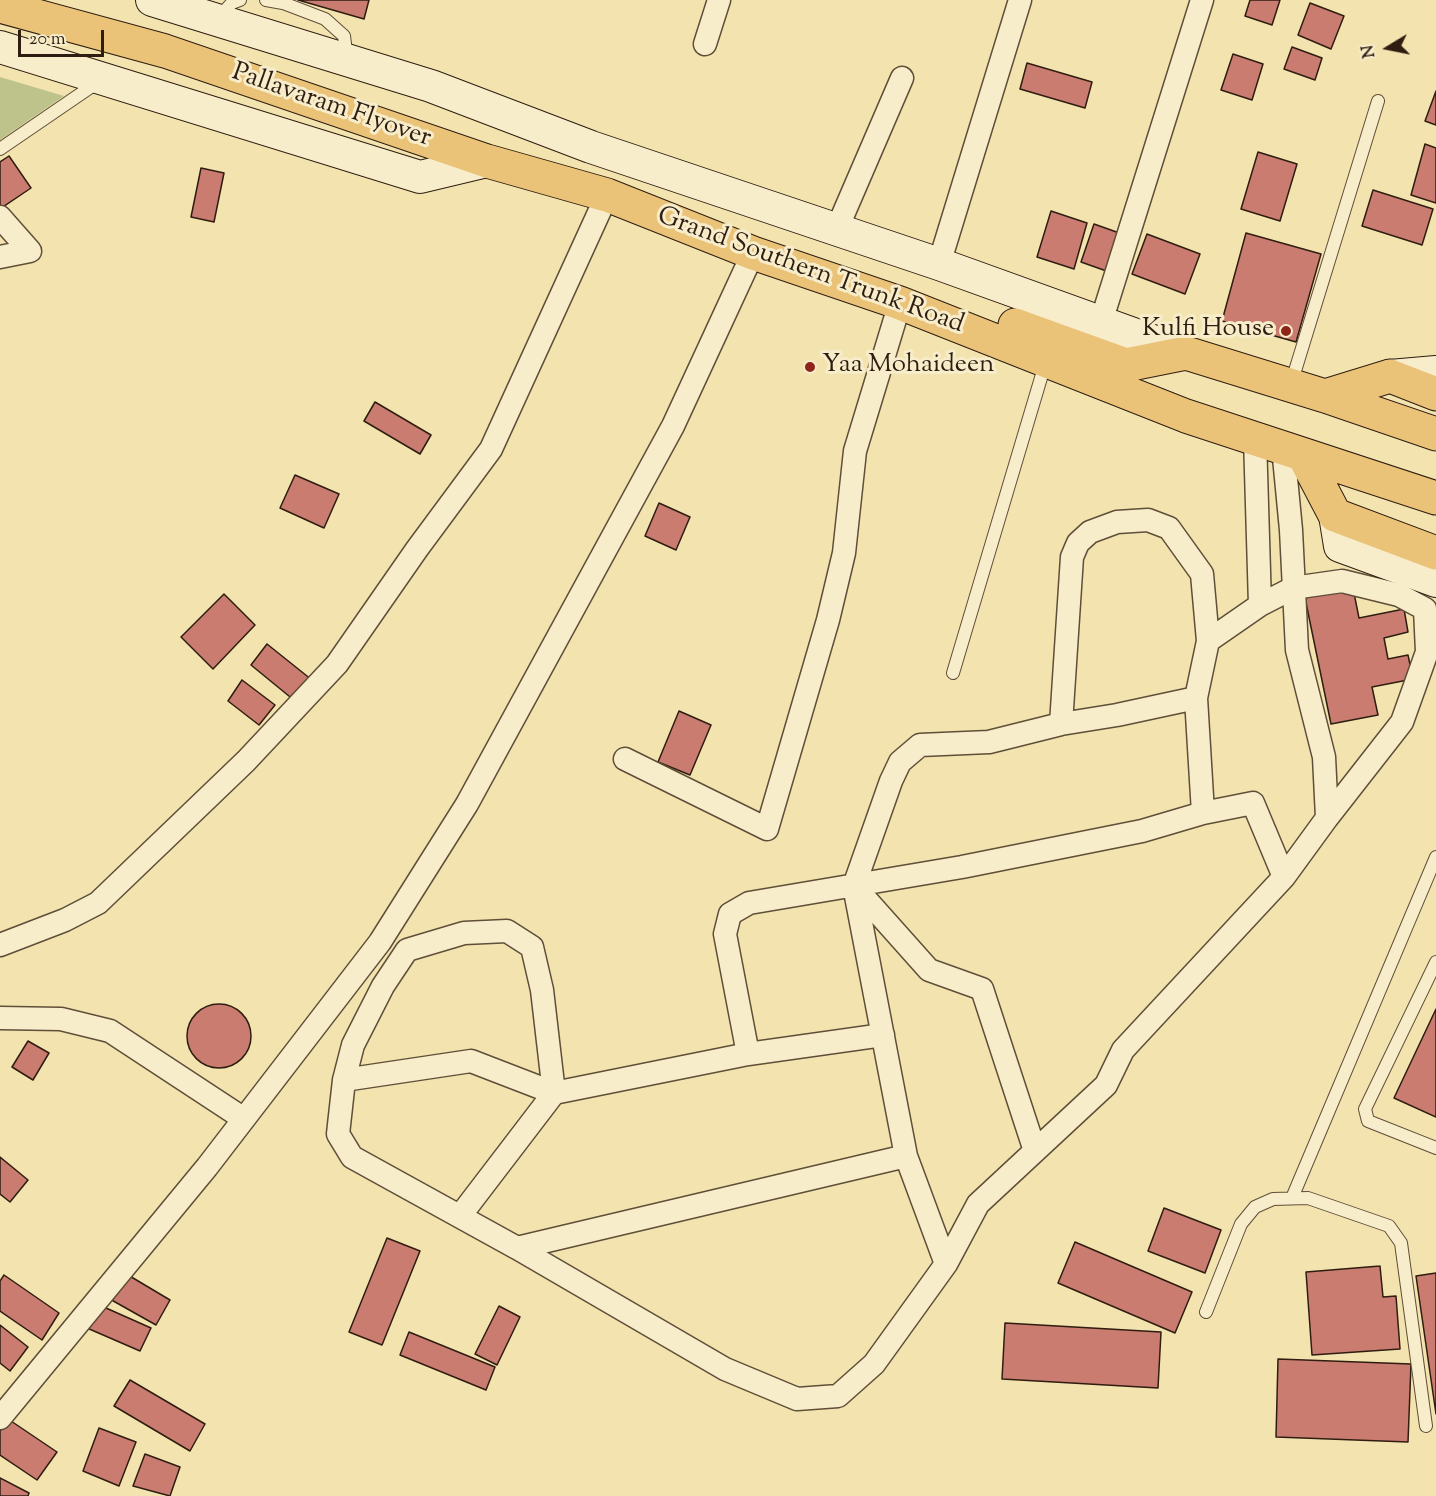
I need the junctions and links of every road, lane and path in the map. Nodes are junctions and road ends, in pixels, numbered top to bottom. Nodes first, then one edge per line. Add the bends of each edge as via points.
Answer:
1 (54, 0) edge
2 (152, 0) edge
3 (240, 0) edge
4 (266, 0) edge
5 (719, 0) edge
6 (1020, 0) edge
7 (1202, 0) edge
8 (0, 6) edge
9 (216, 20) junction
10 (705, 44) dead end
11 (0, 47) edge
12 (347, 60) junction
13 (105, 77) junction
14 (902, 78) dead end
15 (1378, 101) dead end
16 (408, 122) junction
17 (0, 149) edge
18 (489, 150) junction
19 (607, 195) junction
20 (0, 217) edge
21 (836, 231) junction
22 (753, 253) junction
23 (0, 257) edge
24 (939, 264) junction
25 (900, 303) junction
26 (1101, 322) junction
27 (1186, 353) junction
28 (1046, 361) junction
29 (1436, 372) edge
30 (1390, 376) junction
31 (1291, 386) junction
32 (1436, 394) edge
33 (1325, 396) junction
34 (1436, 434) edge
35 (1280, 447) junction
36 (1436, 498) edge
37 (1335, 515) junction
38 (1423, 549) edge
39 (1436, 581) edge
40 (1293, 588) junction
41 (1260, 606) junction
42 (1208, 641) junction
43 (953, 673) dead end
44 (1196, 698) junction
45 (1061, 724) junction
46 (625, 759) dead end
47 (1203, 813) junction
48 (1327, 818) junction
49 (1436, 857) edge
50 (1284, 877) junction
51 (854, 886) junction
52 (0, 945) edge
53 (1436, 962) edge
54 (0, 1018) edge
55 (883, 1035) junction
56 (748, 1054) junction
57 (344, 1080) junction
58 (554, 1093) junction
59 (244, 1119) junction
60 (1436, 1148) edge
61 (1035, 1151) junction
62 (906, 1156) junction
63 (1292, 1198) junction
64 (460, 1216) junction
65 (517, 1248) junction
66 (946, 1264) junction
67 (1206, 1312) dead end
68 (0, 1418) edge
69 (1426, 1426) dead end

1 - 16 main road, Pallavaram Flyover via 177,34
2 - 9 street
3 - 9 lane
4 - 12 lane via 325,19 344,36
5 - 10 street
6 - 24 street
7 - 26 street
8 - 16 main road, Pallavaram Flyover
9 - 12 street
11 - 13 street
12 - 21 street via 432,86 591,147
13 - 17 lane
13 - 18 street via 420,177
14 - 21 street
15 - 31 lane
16 - 18 main road, Pallavaram Flyover
18 - 19 main road, Grand Southern Trunk Road
18 - 27 main road via 1126,365
19 - 22 main road, Grand Southern Trunk Road
19 - 52 street via 491,449 337,664 246,761 98,903
20 - 23 street via 30,251
21 - 24 street
22 - 25 main road, Grand Southern Trunk Road
22 - 59 street via 673,426 467,804 380,942
24 - 26 street
25 - 28 main road, Grand Southern Trunk Road
25 - 46 street via 855,451 844,553 828,620 767,829
26 - 27 street
27 - 31 main road
28 - 35 main road, Grand Southern Trunk Road via 1186,416
28 - 43 lane
29 - 30 street
30 - 32 main road
30 - 33 main road
31 - 33 main road
33 - 34 main road
35 - 36 main road, Grand Southern Trunk Road
35 - 37 main road
35 - 40 street via 1291,530
35 - 41 street
37 - 38 main road
37 - 39 street via 1340,546
40 - 41 street
40 - 48 street via 1297,650 1324,757
40 - 48 street via 1342,580 1399,595 1425,609 1427,652 1402,722
41 - 42 street
42 - 44 street
42 - 45 street via 1202,574 1169,528 1149,520 1117,522 1090,532 1078,543 1072,557
44 - 45 street
44 - 47 street
45 - 51 street via 989,742 920,745 910,752 891,781
47 - 50 street via 1253,803
47 - 51 street via 1142,831
48 - 50 street
49 - 63 lane
50 - 61 street via 1123,1050 1106,1086
51 - 55 street
51 - 56 street via 749,903 730,914 725,934
51 - 61 street via 929,970 982,989
53 - 60 lane via 1365,1109 1368,1121
54 - 59 street via 61,1019 110,1031
55 - 56 street
55 - 62 street
56 - 58 street
57 - 58 street via 471,1061
57 - 58 street via 353,1045 406,950 464,933 507,931 532,947 542,990
57 - 64 street via 338,1134 352,1157
58 - 64 street
59 - 68 street
61 - 66 street via 978,1204
62 - 65 street
62 - 66 street
63 - 67 lane via 1273,1199 1255,1207 1241,1224
63 - 69 lane via 1308,1198 1389,1226 1401,1243
64 - 65 street
65 - 66 street via 725,1369 797,1399 838,1396 874,1364

